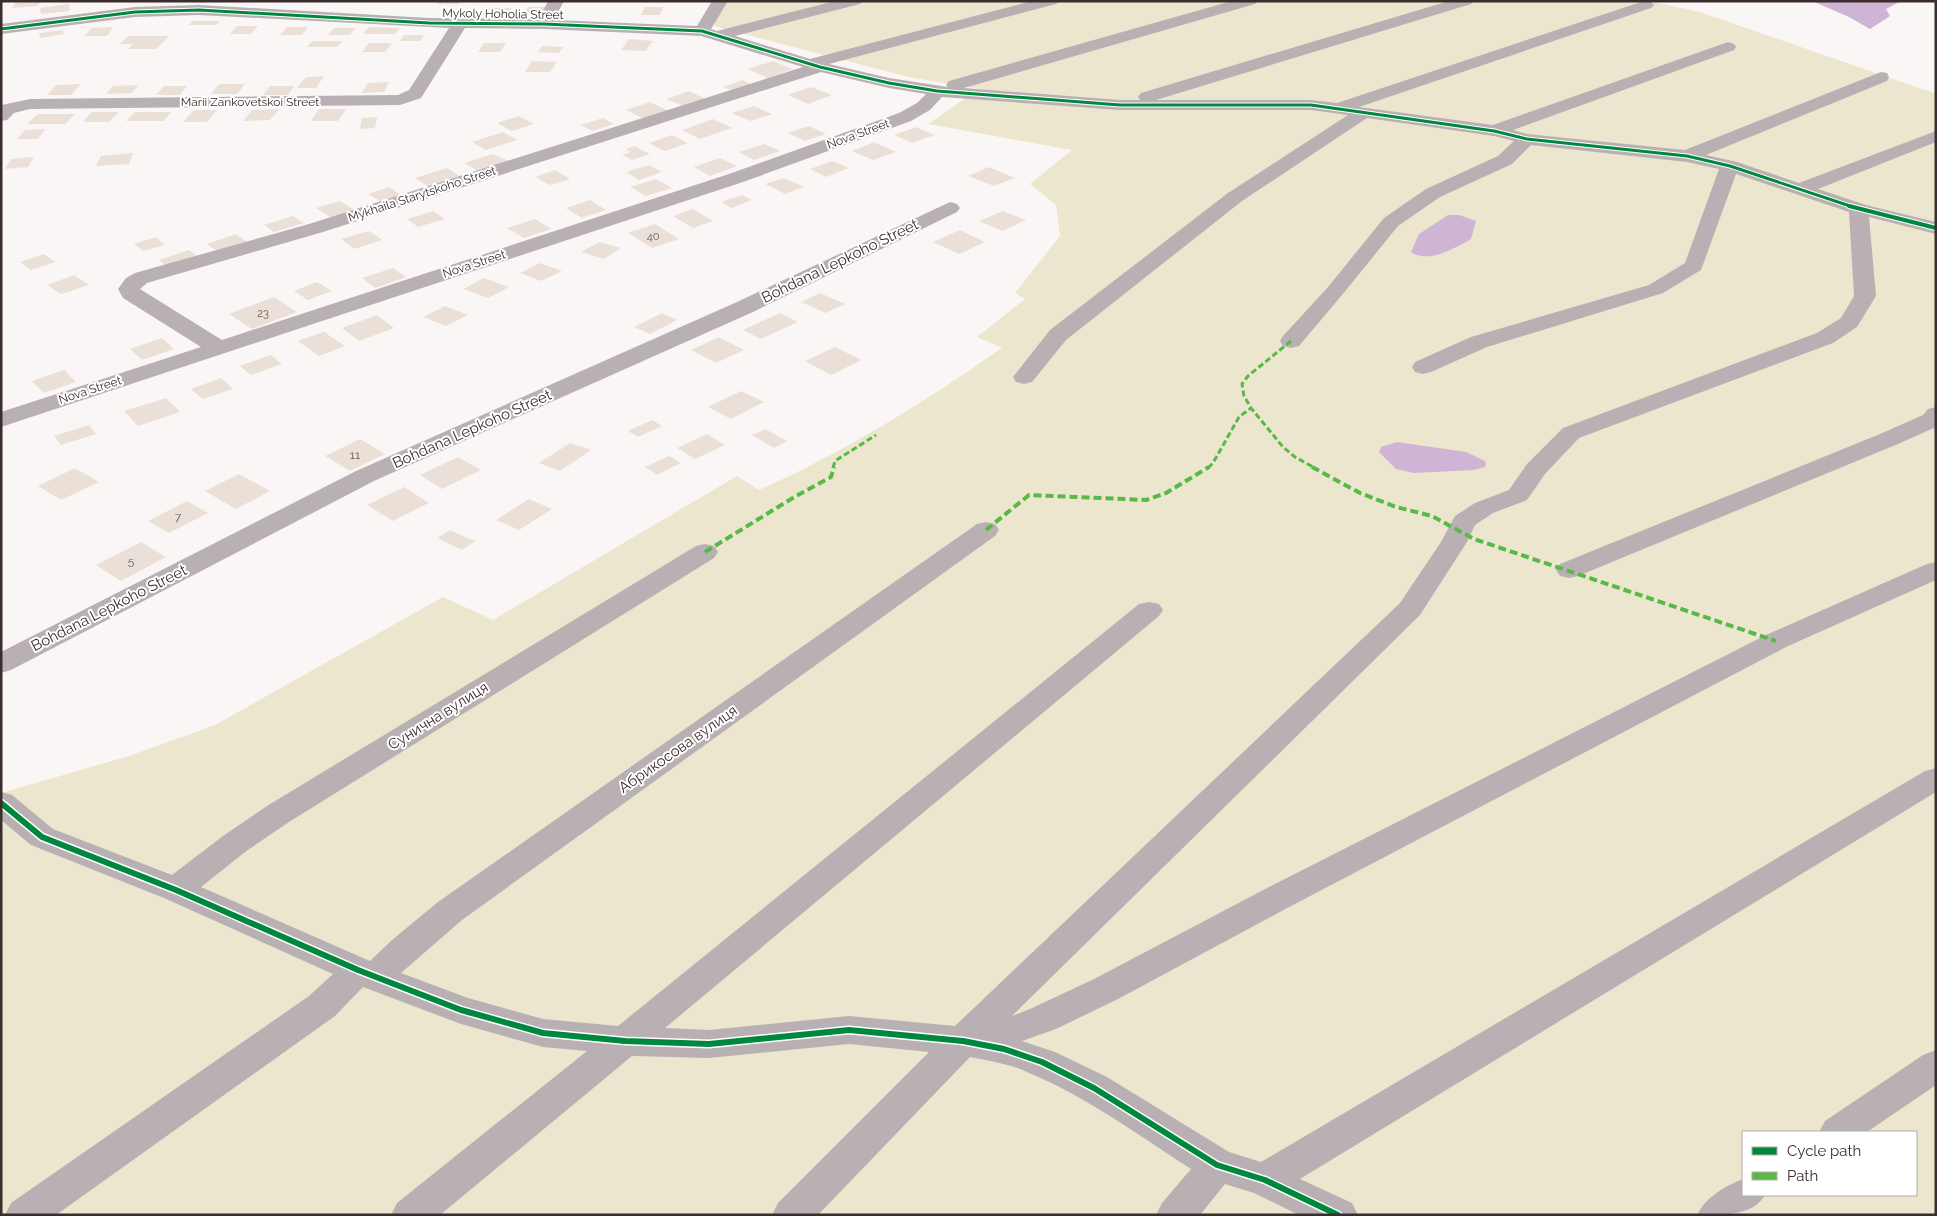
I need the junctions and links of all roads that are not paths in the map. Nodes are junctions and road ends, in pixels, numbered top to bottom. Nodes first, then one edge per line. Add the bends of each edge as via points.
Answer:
1 (89, 1) edge
2 (556, 1) edge
3 (720, 1) edge
4 (855, 1) edge
5 (1051, 1) edge
6 (1250, 1) edge
7 (1466, 1) edge
8 (202, 5) edge
9 (1646, 5) dead end
10 (135, 12) junction
11 (460, 23) junction
12 (544, 24) junction
13 (1, 29) edge
14 (710, 33) junction
15 (1728, 47) dead end
16 (816, 65) junction
17 (1882, 77) dead end
18 (937, 91) junction
19 (1120, 104) junction
20 (1338, 108) junction
21 (1365, 112) junction
22 (2, 115) edge
23 (1494, 131) junction
24 (1936, 136) edge
25 (1527, 139) junction
26 (1687, 156) junction
27 (1730, 166) junction
28 (1800, 189) junction
29 (950, 208) dead end
30 (1859, 209) junction
31 (1936, 228) edge
32 (1291, 342) dead end
33 (219, 348) junction
34 (1423, 367) dead end
35 (1024, 378) dead end
36 (1936, 414) edge
37 (1, 419) edge
38 (986, 530) dead end
39 (705, 552) dead end
40 (1569, 570) dead end
41 (1936, 570) edge
42 (1149, 610) dead end
43 (1, 664) edge
44 (1936, 778) edge
45 (1, 803) edge
46 (176, 890) junction
47 (367, 974) junction
48 (625, 1041) junction
49 (963, 1041) junction
50 (1936, 1065) edge
51 (1839, 1131) edge
52 (1217, 1165) junction
53 (1265, 1180) junction
54 (1745, 1196) edge
55 (26, 1215) edge
56 (411, 1215) edge
57 (792, 1215) edge
58 (1176, 1215) edge
59 (1338, 1215) edge
60 (1717, 1215) edge

1 - 10 street
2 - 12 street
3 - 14 street
4 - 14 street
5 - 16 street
6 - 18 street
7 - 19 street
8 - 10 street, Mykoly Hoholia Street
8 - 11 street, Mykoly Hoholia Street
9 - 20 street
10 - 13 street, Mykoly Hoholia Street
11 - 12 street, Mykoly Hoholia Street
11 - 22 street, Marii Zankovetskoi Street via 416,94 400,100 30,104 8,109
12 - 14 street, Mykoly Hoholia Street
14 - 16 street, Mykoly Hoholia Street
15 - 23 street
16 - 18 street, Mykoly Hoholia Street
16 - 33 street, Mykhaila Starytskoho Street via 316,228 139,278 132,283 131,293
17 - 26 street
18 - 19 street, Mykoly Hoholia Street
18 - 33 street, Nova Street via 925,107 905,117 736,178
19 - 20 street, Mykoly Hoholia Street
20 - 21 street, Mykoly Hoholia Street
21 - 23 street, Mykoly Hoholia Street
21 - 35 street via 1235,197 1073,323 1058,335
23 - 25 street, Mykoly Hoholia Street
24 - 28 street
25 - 26 street, Mykoly Hoholia Street
25 - 32 street via 1505,160 1433,193 1391,222
26 - 27 street, Mykoly Hoholia Street
27 - 28 street, Mykoly Hoholia Street
27 - 34 street via 1694,266 1656,289 1479,342
28 - 30 street, Mykoly Hoholia Street
29 - 43 street, Bohdana Lepkoho Street via 745,307 365,476
30 - 31 street, Mykoly Hoholia Street
30 - 49 street via 1865,296 1849,322 1826,338 1571,432 1536,469 1518,495 1484,508 1464,521 1410,609
33 - 37 street, Nova Street
36 - 40 street via 1931,420 1889,439
38 - 47 street, Абрикосова вулиця via 450,911
39 - 46 street, Сунична вулиця via 278,814
41 - 49 street via 1776,641 1061,1011 1012,1030
42 - 48 street
44 - 53 street
45 - 46 street via 42,837
46 - 47 street
47 - 48 street via 461,1010 543,1033
47 - 55 street, Абрикосова вулиця
48 - 49 street via 709,1044 849,1030
48 - 56 street
49 - 52 street via 1004,1049 1051,1066 1094,1088
49 - 57 street
50 - 51 street
52 - 53 street
52 - 58 street
53 - 59 street
54 - 60 street

